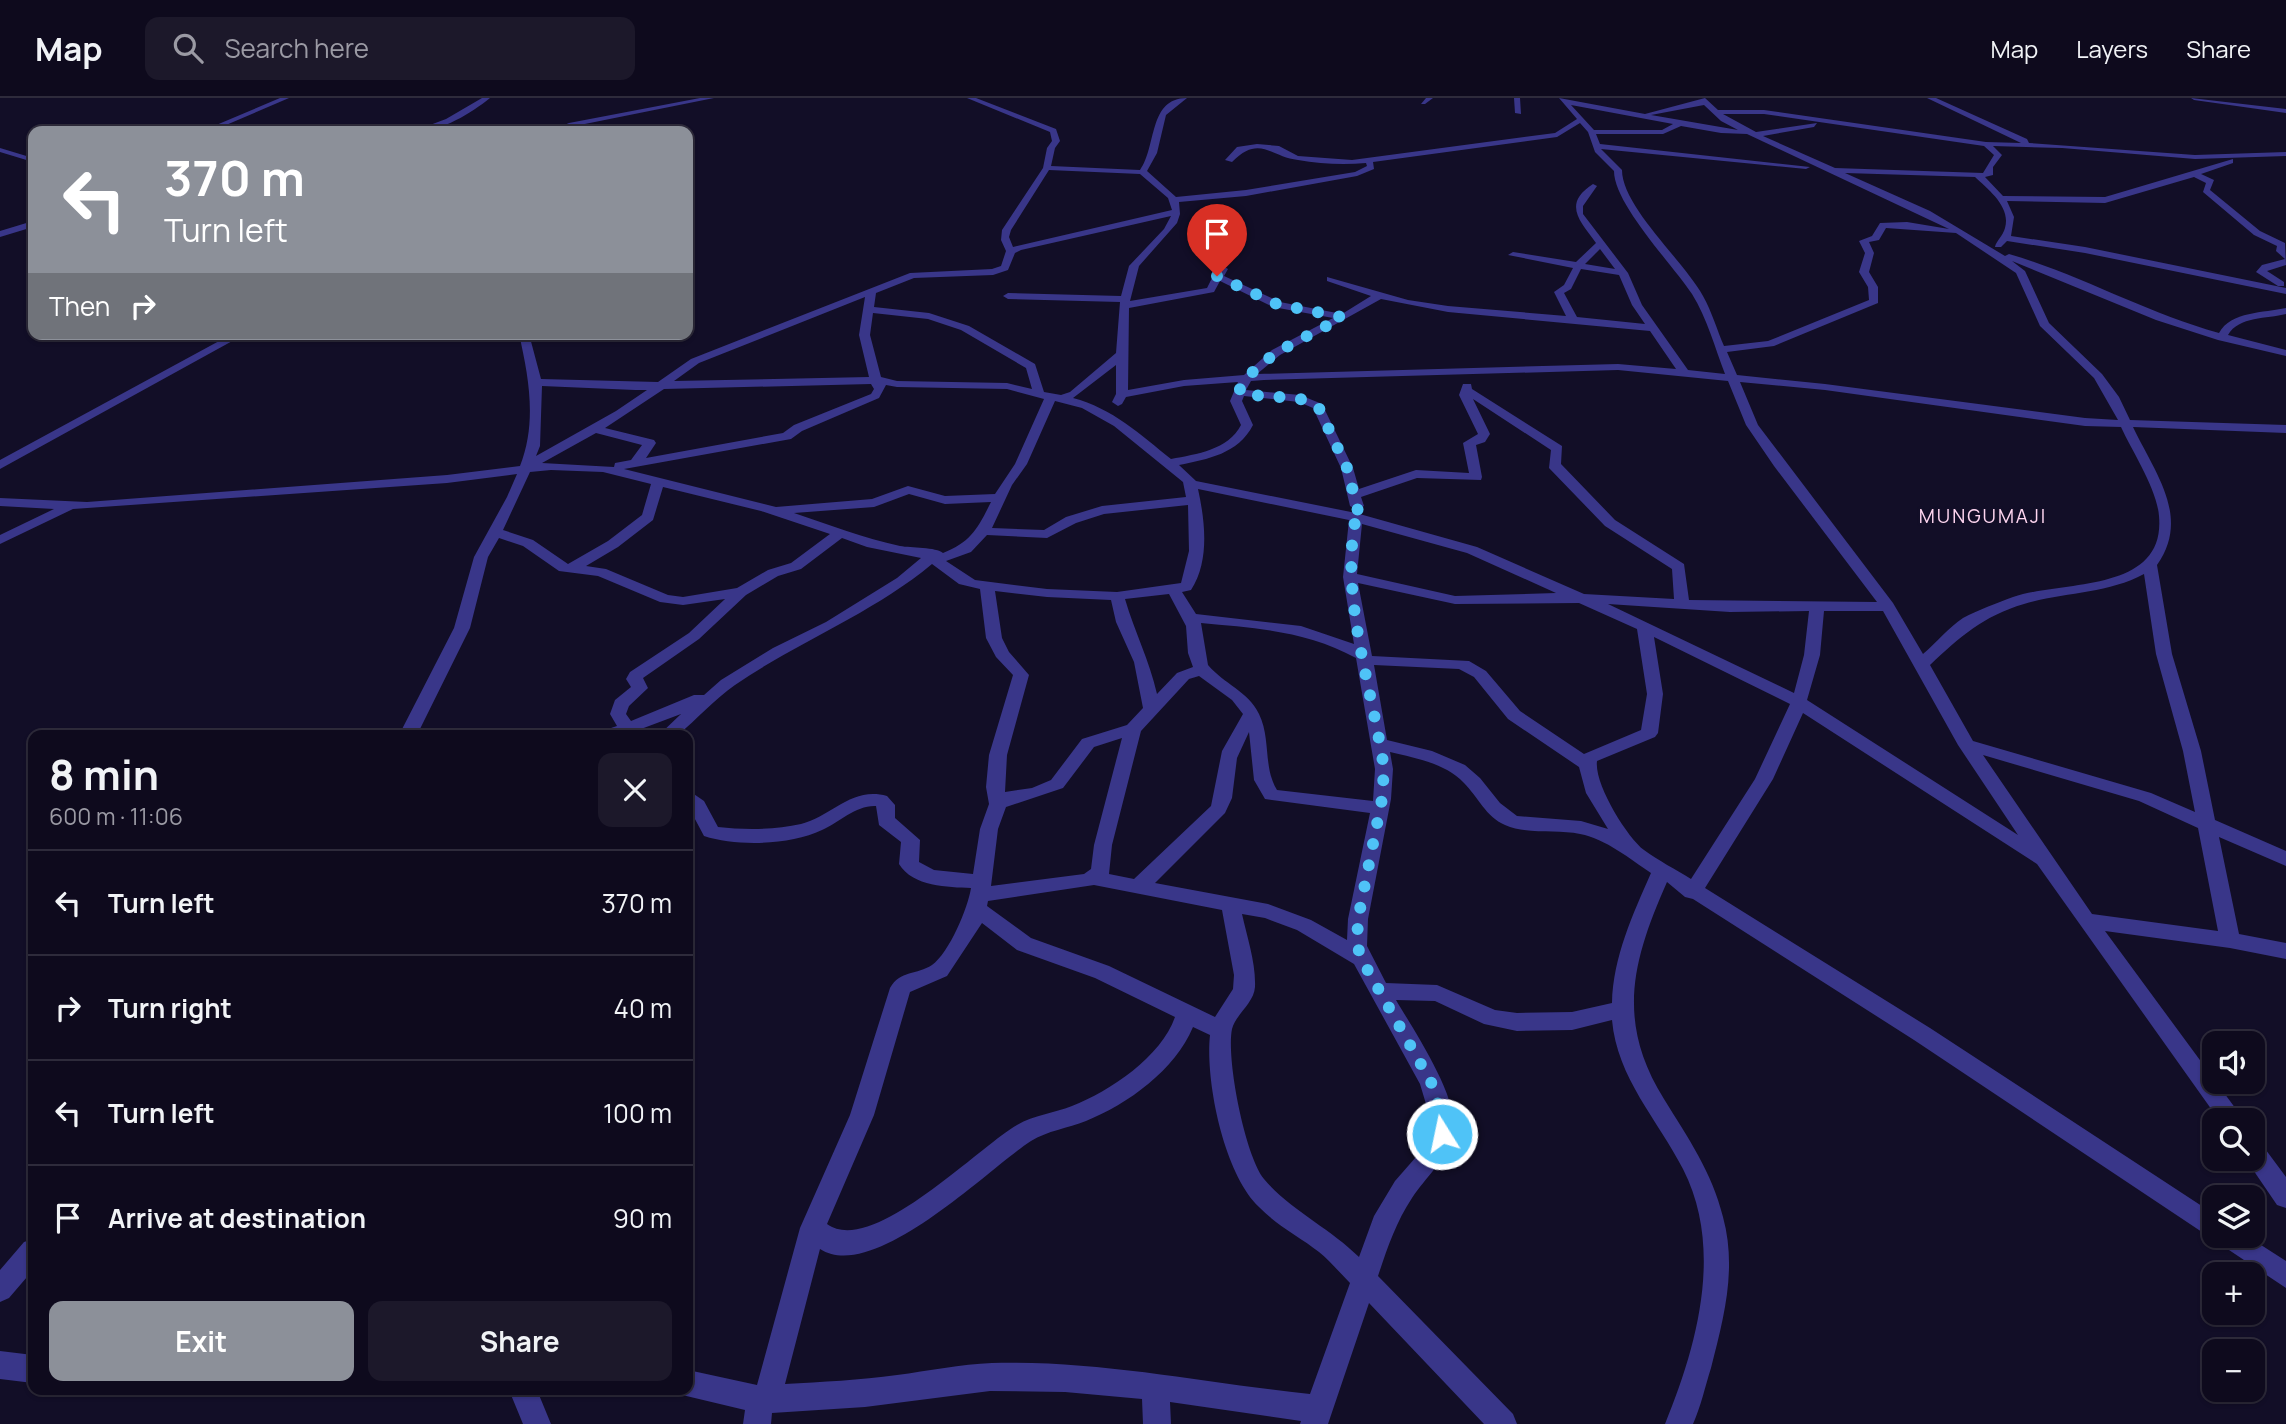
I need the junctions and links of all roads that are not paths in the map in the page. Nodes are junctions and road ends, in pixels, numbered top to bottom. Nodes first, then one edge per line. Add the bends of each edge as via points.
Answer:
1 (286, 98) edge
2 (487, 98) edge
3 (711, 98) edge
4 (970, 98) edge
5 (1184, 98) edge
6 (1517, 98) edge
7 (1679, 98) edge
8 (1949, 98) edge
9 (2194, 98) edge
10 (2232, 98) edge
11 (1565, 99) edge
12 (1933, 99) edge
13 (1675, 108) junction
14 (1712, 108) edge
15 (2269, 108) junction
16 (2286, 111) edge
17 (1519, 113) dead end
18 (1632, 114) junction
19 (1831, 122) junction
20 (1680, 124) junction
21 (218, 126) edge
22 (434, 126) edge
23 (566, 126) edge
24 (1801, 128) junction
25 (1591, 133) junction
26 (1750, 134) junction
27 (1986, 144) junction
28 (2025, 146) junction
29 (0, 150) edge
30 (2016, 154) dead end
31 (2286, 154) edge
32 (28, 158) edge
33 (2008, 159) dead end
34 (2236, 159) dead end
35 (1229, 160) dead end
36 (1368, 160) junction
37 (1993, 161) junction
38 (1047, 168) junction
39 (1823, 169) junction
40 (1142, 172) junction
41 (2192, 173) junction
42 (1978, 176) junction
43 (1593, 186) dead end
44 (2001, 198) junction
45 (1174, 200) junction
46 (1176, 212) junction
47 (28, 226) edge
48 (0, 234) edge
49 (1965, 235) junction
50 (2007, 238) junction
51 (1603, 243) junction
52 (1989, 250) junction
53 (1011, 251) junction
54 (1513, 255) dead end
55 (2286, 259) edge
56 (1579, 268) junction
57 (1623, 273) junction
58 (1330, 279) dead end
59 (2286, 289) edge
60 (871, 293) junction
61 (1381, 294) junction
62 (1008, 296) dead end
63 (1126, 302) junction
64 (870, 309) junction
65 (2286, 311) edge
66 (1342, 317) junction
67 (1573, 320) junction
68 (1652, 328) junction
69 (2222, 338) junction
70 (229, 340) edge
71 (526, 340) edge
72 (1720, 350) junction
73 (2286, 353) edge
74 (1122, 354) junction
75 (1483, 372) junction
76 (1685, 374) junction
77 (1730, 377) junction
78 (878, 381) junction
79 (536, 382) junction
80 (662, 384) junction
81 (1242, 385) junction
82 (1465, 389) junction
83 (1122, 394) junction
84 (1050, 398) junction
85 (1096, 409) junction
86 (2126, 424) junction
87 (595, 429) junction
88 (2286, 429) edge
89 (1172, 463) junction
90 (634, 464) junction
91 (0, 465) edge
92 (603, 468) junction
93 (523, 469) junction
94 (658, 481) junction
95 (1191, 484) junction
96 (1354, 495) junction
97 (1000, 498) junction
98 (1193, 500) junction
99 (0, 502) edge
100 (68, 507) junction
101 (773, 510) junction
102 (1358, 518) junction
103 (983, 531) junction
104 (495, 532) junction
105 (839, 534) junction
106 (0, 540) edge
107 (936, 556) junction
108 (2150, 565) junction
109 (568, 569) junction
110 (1350, 577) junction
111 (988, 587) junction
112 (1172, 588) junction
113 (741, 592) junction
114 (1117, 596) junction
115 (1582, 598) junction
116 (1682, 606) junction
117 (1888, 606) junction
118 (1817, 607) junction
119 (1190, 618) junction
120 (1644, 626) junction
121 (1364, 657) junction
122 (1923, 663) junction
123 (1203, 669) junction
124 (727, 683) junction
125 (1797, 701) junction
126 (1152, 711) junction
127 (1251, 714) junction
128 (627, 729) junction
129 (1133, 729) junction
130 (411, 730) edge
131 (624, 730) edge
132 (674, 730) edge
133 (1380, 744) junction
134 (1968, 745) junction
135 (1587, 764) junction
136 (693, 800) edge
137 (998, 804) junction
138 (1379, 808) junction
139 (2208, 823) junction
140 (1639, 859) junction
141 (2286, 859) edge
142 (2047, 864) junction
143 (1661, 873) junction
144 (1092, 878) junction
145 (1138, 887) junction
146 (1692, 892) junction
147 (980, 895) junction
148 (1230, 902) junction
149 (2086, 921) junction
150 (2230, 940) junction
151 (2286, 951) edge
152 (1363, 959) junction
153 (1379, 991) junction
154 (1622, 1009) junction
155 (1187, 1014) junction
156 (1221, 1030) junction
157 (2223, 1108) edge
158 (2265, 1167) edge
159 (2286, 1197) edge
160 (2202, 1220) edge
161 (813, 1228) junction
162 (2244, 1248) edge
163 (28, 1257) edge
164 (2286, 1276) edge
165 (1365, 1280) junction
166 (0, 1289) edge
167 (0, 1365) edge
168 (28, 1368) edge
169 (693, 1386) edge
170 (1156, 1386) junction
171 (525, 1395) edge
172 (759, 1412) edge
173 (1316, 1416) edge
174 (537, 1424) edge
175 (1157, 1424) edge
176 (1503, 1424) edge
177 (1679, 1424) edge

1 - 21 street
2 - 22 street
3 - 23 street
4 - 38 street via 1052,131 1056,141
5 - 40 street via 1169,104 1160,116 1149,163
6 - 17 street
7 - 14 street
8 - 12 street
9 - 15 street
10 - 15 street
11 - 18 street
11 - 25 street
12 - 28 street via 2008,132
13 - 14 street
13 - 14 street
13 - 18 street
14 - 19 street via 1735,107
14 - 24 street
14 - 26 street
15 - 16 street
18 - 20 street
19 - 24 street
19 - 27 street
20 - 25 street via 1663,132
20 - 26 street via 1704,131
24 - 26 street
25 - 36 street
25 - 39 street via 1633,149
25 - 72 street via 1618,170 1618,184 1631,205 1698,296
26 - 39 street
27 - 28 street
27 - 37 street via 1998,155
28 - 30 street
28 - 31 street via 2195,157
29 - 32 street
33 - 37 street
34 - 41 street
35 - 36 street via 1240,149 1261,146 1279,148 1296,158
36 - 45 street via 1371,167 1357,174
37 - 42 street via 1990,173
38 - 40 street
38 - 53 street via 1007,225 1005,240
39 - 42 street
39 - 49 street
40 - 45 street
41 - 44 street via 2105,200
41 - 55 street via 2210,182 2206,190 2257,233 2282,245
42 - 44 street
43 - 51 street via 1578,211
44 - 50 street via 2010,212
45 - 46 street
46 - 53 street
46 - 63 street via 1168,229 1135,264
47 - 48 street
49 - 52 street
49 - 72 street via 1883,225 1876,238 1864,241 1870,249 1864,272 1873,287 1874,301 1770,344
50 - 52 street
50 - 59 street
51 - 56 street
51 - 57 street
52 - 69 street
52 - 86 street via 2024,276 2044,324 2104,383
53 - 60 street via 1005,268 998,271 913,275
54 - 56 street
55 - 59 street via 2261,272
56 - 57 street
56 - 67 street via 1558,295
57 - 68 street
58 - 61 street
60 - 64 street via 866,307
60 - 80 street via 695,361
61 - 66 street
61 - 67 street via 1450,310
62 - 63 street
63 - 66 street via 1210,290 1220,273 1277,304
63 - 74 street
64 - 78 street via 864,323 870,367
64 - 84 street via 929,316 995,342 1031,366
65 - 69 street via 2239,321 2227,328
66 - 81 street via 1279,351
67 - 68 street
68 - 76 street
69 - 73 street
70 - 91 street
71 - 79 street
72 - 77 street
74 - 83 street
74 - 84 street via 1074,394
75 - 76 street via 1590,366
75 - 81 street
75 - 82 street
76 - 77 street
77 - 86 street
77 - 117 street via 1752,425 1780,466
78 - 80 street
78 - 84 street via 995,385
78 - 90 street via 880,389 875,396 787,436
79 - 80 street
79 - 93 street via 534,446
80 - 87 street
81 - 83 street via 1184,383
81 - 89 street via 1237,406 1247,425 1240,436 1202,457
81 - 96 street via 1268,398 1318,406 1347,468
82 - 96 street via 1469,408 1484,434 1469,443 1476,477 1416,474
82 - 116 street via 1558,449 1554,465 1610,523 1679,567
83 - 85 street via 1107,410
84 - 85 street
84 - 97 street via 1021,464
85 - 89 street
86 - 88 street
86 - 108 street via 2166,516 2162,548
87 - 90 street via 650,443
87 - 93 street
89 - 95 street
90 - 92 street
92 - 93 street
92 - 94 street
93 - 100 street via 447,479
93 - 104 street
94 - 101 street
94 - 109 street via 648,517
95 - 98 street
95 - 102 street
96 - 102 street
97 - 101 street via 945,500 914,490 874,503
97 - 103 street
98 - 103 street via 1102,510 1047,534
98 - 112 street via 1192,578 1186,587
99 - 100 street
100 - 106 street
101 - 105 street
102 - 110 street
102 - 115 street via 1472,550
103 - 107 street via 966,550
104 - 109 street via 528,543
104 - 130 street via 481,557 462,628
105 - 107 street
105 - 113 street via 792,568 773,573
107 - 111 street via 964,581
107 - 124 street via 831,625
108 - 122 street via 2120,581 2009,603 1968,622
108 - 139 street via 2164,654
109 - 113 street via 593,570 675,601
110 - 115 street via 1448,600
110 - 121 street
111 - 114 street
111 - 137 street via 990,630 1021,675 999,749
112 - 114 street
112 - 119 street
113 - 128 street via 694,636 634,677 640,688 621,704 618,714
114 - 126 street via 1142,662
115 - 116 street
115 - 120 street
116 - 118 street
117 - 118 street
117 - 122 street
118 - 125 street via 1812,652
119 - 121 street via 1316,633 1344,643
119 - 123 street
120 - 125 street
120 - 135 street via 1653,683 1654,720 1649,733 1599,753
121 - 133 street
121 - 135 street via 1463,664 1480,674 1514,715
122 - 134 street
123 - 126 street via 1183,676
123 - 127 street via 1237,692
124 - 128 street via 694,703
124 - 132 street
125 - 142 street
125 - 146 street via 1763,782
126 - 129 street
127 - 138 street via 1263,781 1271,794
127 - 145 street via 1231,753 1219,809
128 - 131 street
129 - 137 street via 1093,740 1049,789
129 - 144 street via 1100,873
133 - 138 street via 1384,769
133 - 140 street via 1457,768 1502,818 1593,829
134 - 139 street via 2145,797
134 - 142 street
135 - 140 street via 1596,796
136 - 147 street via 711,831 731,836 807,830 864,800 881,800 887,805 886,820 911,840 909,864 913,869
137 - 147 street via 989,829
138 - 152 street via 1358,919 1357,946
139 - 141 street
139 - 150 street
140 - 143 street
142 - 149 street
143 - 146 street
143 - 154 street via 1636,931
144 - 145 street
144 - 147 street
145 - 148 street
146 - 160 street via 1922,1034
147 - 155 street via 1024,944 1102,972
147 - 161 street via 952,957 940,970 901,988 862,1115
148 - 152 street via 1286,917
148 - 156 street via 1244,991
149 - 150 street
149 - 157 street
150 - 151 street
152 - 153 street
153 - 154 street via 1437,993 1492,1018 1517,1022 1572,1021
153 - 165 street via 1431,1082 1442,1134 1383,1224
154 - 177 street via 1633,1062 1692,1162 1720,1252 1717,1293
155 - 156 street
155 - 161 street via 1169,1049 1115,1092 1087,1110 1022,1134 911,1218 848,1243 821,1240
156 - 165 street via 1219,1053 1234,1138 1254,1185 1331,1246
158 - 159 street
161 - 172 street via 769,1393
162 - 164 street
163 - 166 street
165 - 173 street
165 - 176 street
167 - 168 street
169 - 172 street
170 - 172 street via 990,1377
170 - 173 street
170 - 175 street
171 - 174 street

